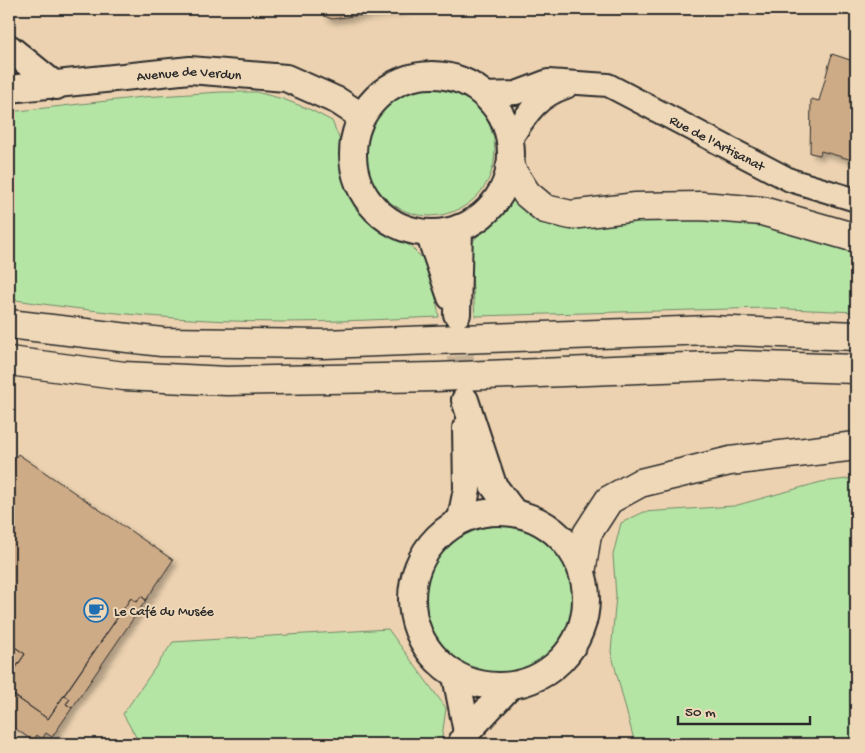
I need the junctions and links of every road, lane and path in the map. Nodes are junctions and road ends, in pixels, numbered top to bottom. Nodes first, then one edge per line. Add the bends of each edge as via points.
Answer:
1 (9, 48) edge
2 (582, 82) junction
3 (56, 86) junction
4 (9, 89) edge
5 (484, 94) junction
6 (361, 116) junction
7 (510, 140) junction
8 (510, 168) junction
9 (856, 200) edge
10 (459, 228) junction
11 (429, 233) junction
12 (856, 238) edge
13 (9, 324) edge
14 (856, 336) edge
15 (9, 361) edge
16 (856, 369) edge
17 (856, 446) edge
18 (512, 510) junction
19 (461, 519) junction
20 (582, 567) junction
21 (456, 676) junction
22 (508, 688) junction
23 (464, 738) edge

1 - 3 main road
2 - 5 street, Rue de l'Artisanat via 548,81 516,92
2 - 7 street, Rue de l'Artisanat via 548,93 529,111
2 - 9 street, Rue de l'Artisanat via 608,85 790,180
3 - 4 main road, Avenue de Verdun
3 - 6 main road, Avenue de Verdun via 190,70 286,78 338,101
5 - 6 main road via 464,81 441,75 418,76 395,83
5 - 7 main road via 496,107
6 - 11 main road via 353,141 353,168 363,193 380,214 402,228
7 - 8 main road
8 - 10 main road via 500,194 482,214
8 - 12 highway via 528,194 545,209 571,216 636,208 702,206 753,210
10 - 11 main road
10 - 11 main road via 457,314
13 - 14 highway via 162,342 323,344 710,330
15 - 16 highway via 124,376 244,381 692,366
17 - 20 highway via 730,461 640,483 609,500 586,534
18 - 19 main road
18 - 19 main road via 492,485 465,400 467,489
18 - 20 main road via 555,531
19 - 21 main road via 432,541 419,562 412,585 412,610 418,633 430,653
20 - 22 main road via 587,605 581,630 568,653 549,670
21 - 22 main road
21 - 23 main road
22 - 23 main road

